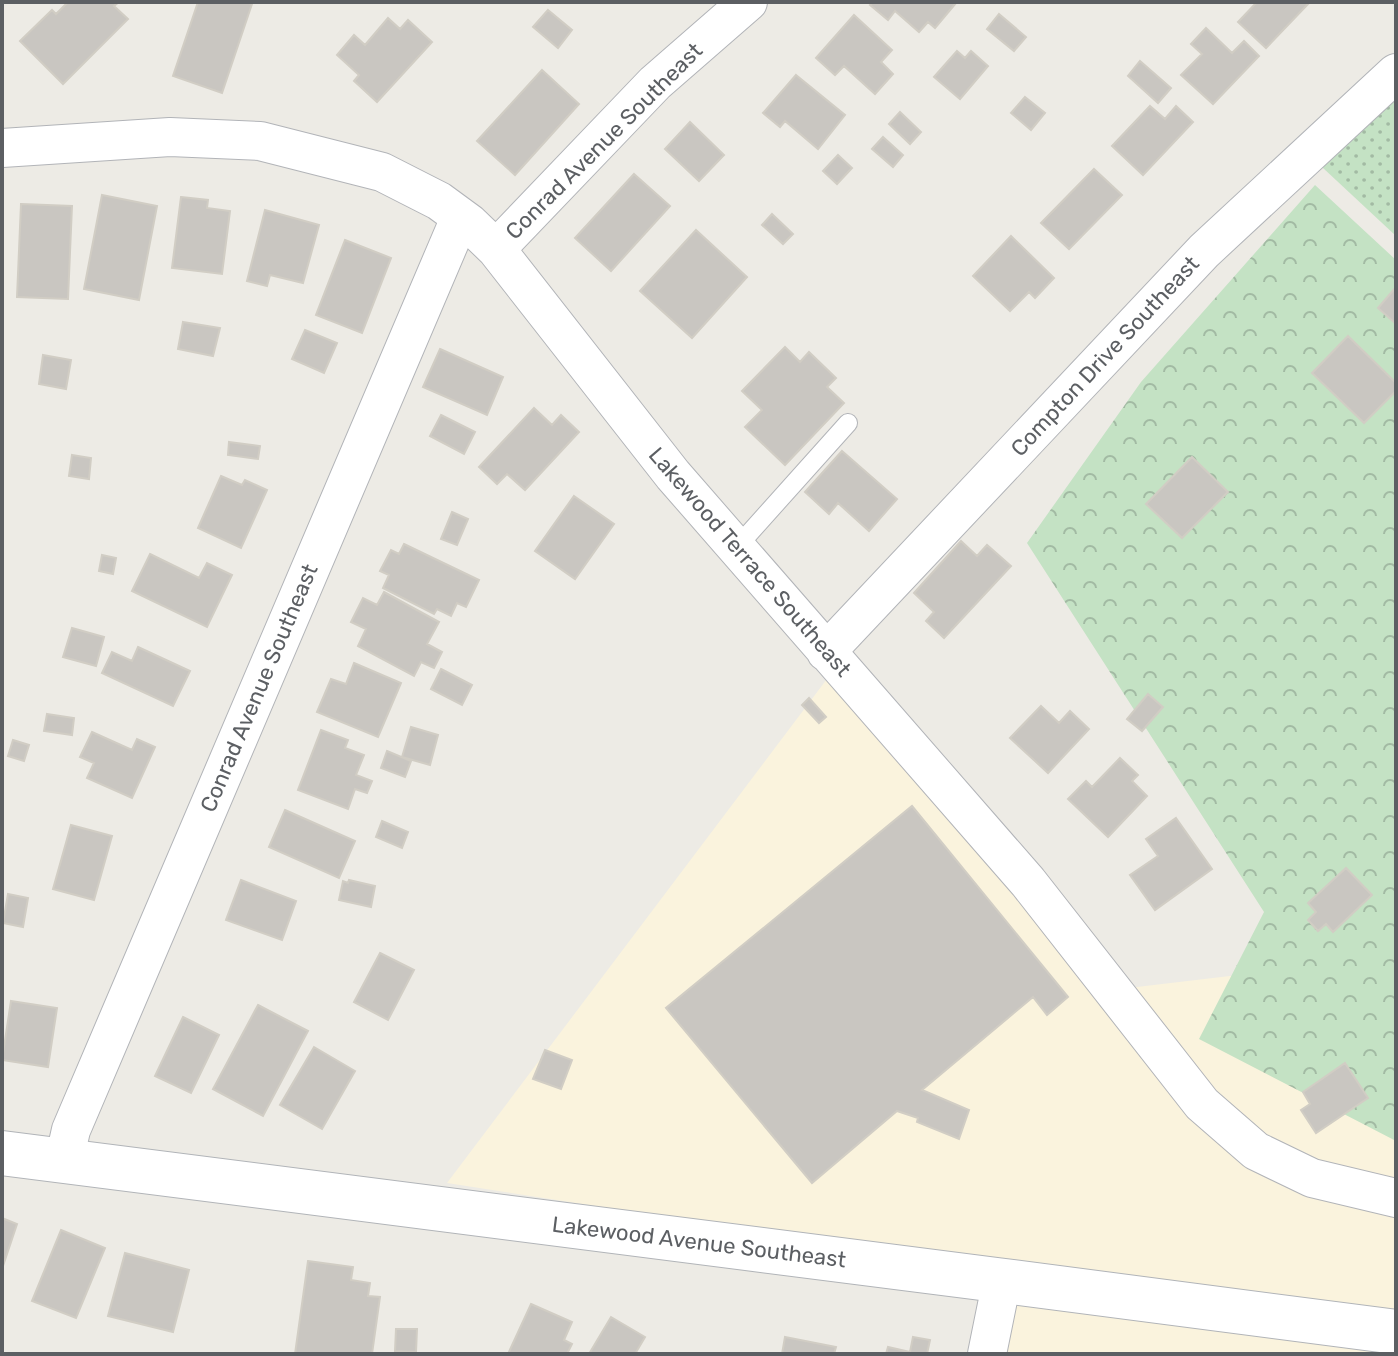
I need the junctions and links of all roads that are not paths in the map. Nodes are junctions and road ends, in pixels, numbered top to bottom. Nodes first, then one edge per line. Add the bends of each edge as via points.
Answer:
1 (748, 2) edge
2 (1396, 73) edge
3 (2, 148) edge
4 (460, 218) junction
5 (496, 249) junction
6 (848, 423) dead end
7 (736, 548) junction
8 (826, 652) junction
9 (2, 1153) edge
10 (64, 1161) junction
11 (1396, 1198) edge
12 (1002, 1280) junction
13 (1396, 1332) edge
14 (987, 1354) edge

1 - 5 street, Conrad Avenue Southeast via 655,83
2 - 8 street, Compton Drive Southeast via 1204,251
3 - 4 street, Lakewood Terrace Southeast via 170,137 260,141 382,172
4 - 5 street, Lakewood Terrace Southeast
4 - 10 street, Conrad Avenue Southeast via 77,1115
5 - 7 street, Lakewood Terrace Southeast
6 - 7 lane
7 - 8 street, Lakewood Terrace Southeast
8 - 11 street, Lakewood Terrace Southeast via 1028,882 1202,1104 1256,1151 1312,1178
9 - 10 main road, Lakewood Avenue Southeast
10 - 12 main road, Lakewood Avenue Southeast
12 - 13 main road, Lakewood Avenue Southeast
12 - 14 street

